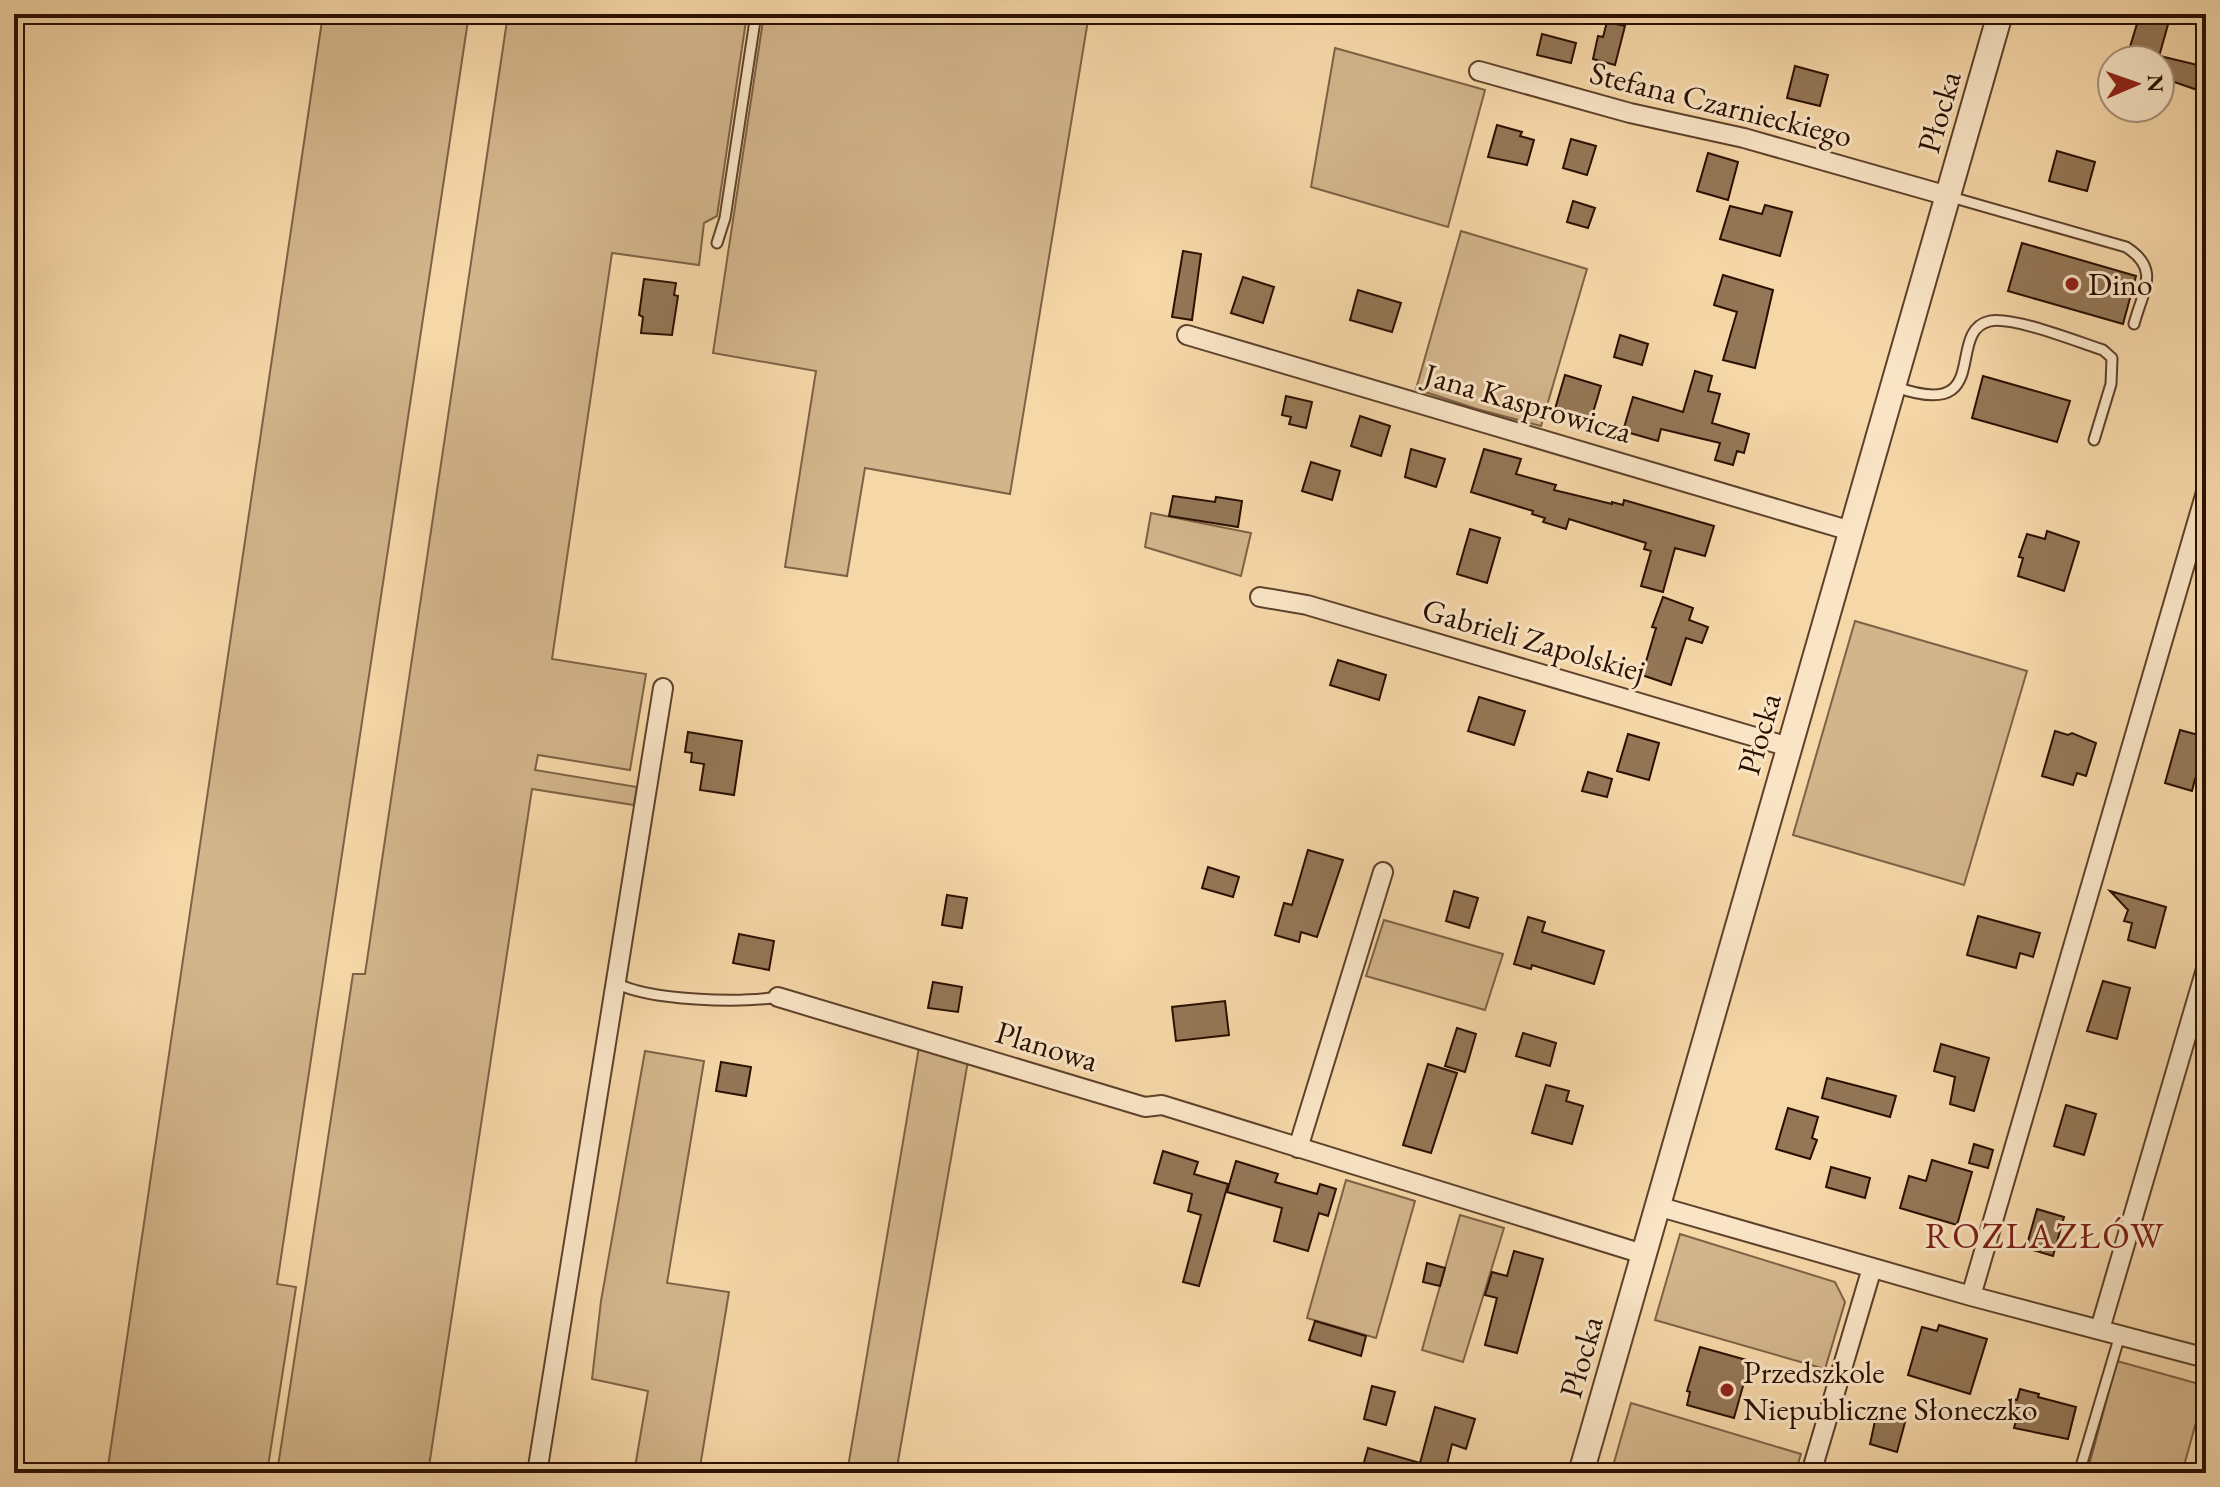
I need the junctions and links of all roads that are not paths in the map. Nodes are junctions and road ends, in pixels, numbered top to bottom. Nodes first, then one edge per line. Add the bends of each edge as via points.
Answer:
1 (756, 14) edge
2 (2000, 14) edge
3 (1479, 71) dead end
4 (1948, 196) junction
5 (717, 243) dead end
6 (2134, 324) dead end
7 (1187, 335) dead end
8 (1893, 386) junction
9 (2094, 440) dead end
10 (2206, 492) edge
11 (1851, 531) junction
12 (1260, 597) dead end
13 (663, 688) dead end
14 (1789, 747) junction
15 (1383, 872) dead end
16 (2206, 969) edge
17 (614, 982) junction
18 (778, 997) joint
19 (1298, 1148) junction
20 (1657, 1206) junction
21 (1643, 1254) junction
22 (1872, 1268) junction
23 (1971, 1296) junction
24 (2100, 1329) junction
25 (2120, 1335) junction
26 (2206, 1358) edge
27 (537, 1473) edge
28 (1581, 1473) edge
29 (1811, 1473) edge
30 (2079, 1473) edge

1 - 5 lane
2 - 4 street, Płocka
3 - 4 street, Stefana Czarnieckiego
4 - 6 lane via 2137,254 2148,271
4 - 8 street, Płocka
7 - 11 street, Jana Kasprowicza
8 - 9 lane via 1950,393 1980,325 2010,321 2103,350 2112,358 2111,384
8 - 11 street, Płocka
10 - 23 street
11 - 14 street, Płocka
12 - 14 street, Gabrieli Zapolskiej via 1307,605
13 - 17 street
14 - 20 street, Płocka
15 - 19 street
16 - 24 street
17 - 18 lane via 639,991 712,1000
17 - 27 street
18 - 19 street, Planowa
19 - 21 street, Planowa
20 - 21 street, Płocka
20 - 22 street
21 - 28 street, Płocka
22 - 23 street
22 - 29 street
23 - 24 street
24 - 25 street
25 - 26 street
25 - 30 lane

